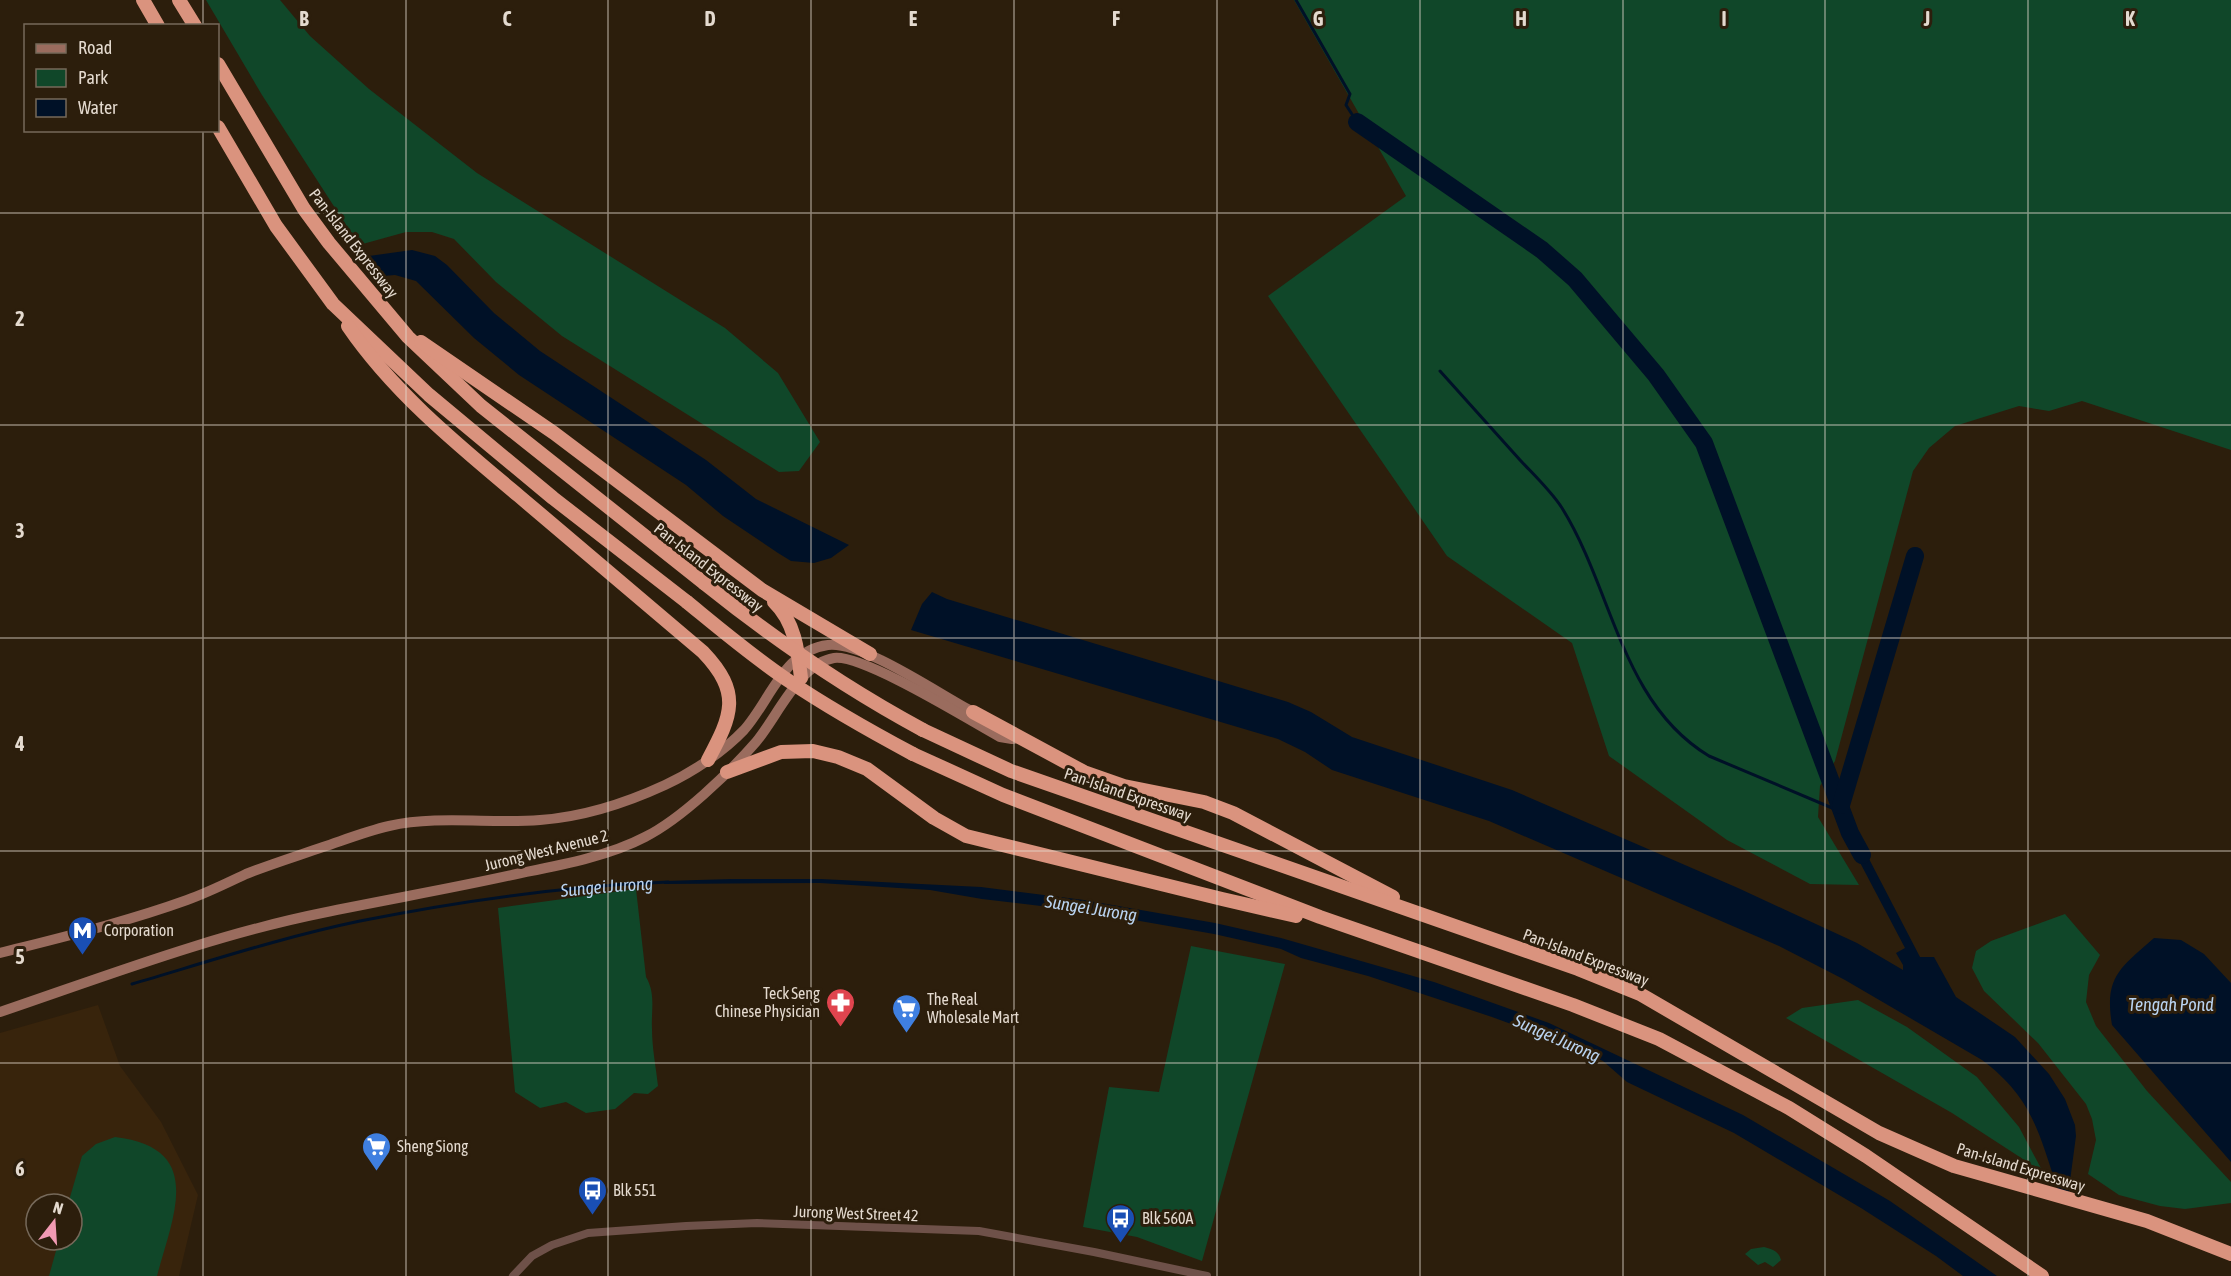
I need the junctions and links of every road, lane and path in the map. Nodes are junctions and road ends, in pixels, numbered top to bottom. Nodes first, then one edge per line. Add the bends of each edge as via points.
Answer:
1 (143, 0) edge
2 (179, 0) edge
3 (157, 24) edge
4 (194, 24) edge
5 (219, 66) edge
6 (219, 129) edge
7 (333, 304) junction
8 (408, 338) junction
9 (762, 590) junction
10 (870, 654) junction
11 (798, 657) junction
12 (801, 678) junction
13 (974, 712) joint
14 (1020, 738) junction
15 (708, 760) junction
16 (727, 772) junction
17 (1421, 913) junction
18 (1342, 926) junction
19 (0, 953) edge
20 (0, 1012) edge
21 (2231, 1254) edge
22 (513, 1276) edge
23 (1207, 1276) edge
24 (2042, 1276) edge

1 - 3 highway
2 - 4 highway
5 - 8 highway, Pan-Island Expressway via 304,209
6 - 7 highway via 276,226
7 - 15 highway via 365,350 420,409 719,669 727,686 728,713
7 - 18 highway, bridge via 429,395 553,498 738,644 849,720 1004,795
8 - 9 highway via 432,349 554,433
8 - 17 highway, Pan-Island Expressway, bridge via 481,406 704,584 805,660 865,698 1011,771
9 - 10 highway
9 - 11 highway via 785,615
10 - 11 main road, Jurong West Avenue 2 via 831,644
10 - 13 main road, Jurong West Avenue 2
11 - 12 highway
11 - 15 main road, Jurong West Avenue 2 via 778,680 759,712
12 - 14 main road, Jurong West Avenue 2 via 832,658 856,660 1000,737
12 - 16 main road, Jurong West Avenue 2 via 756,742
13 - 14 highway
14 - 17 highway via 1084,772 1233,813
15 - 19 main road, Jurong West Avenue 2 via 667,784 583,813 540,820 389,826 106,927
16 - 18 highway via 781,752 813,751 838,757 867,769 934,818 966,836
16 - 20 main road, Jurong West Avenue 2 via 670,822 644,838 612,849 552,867 263,927
17 - 21 highway, Pan-Island Expressway via 1640,994 1880,1133 1954,1166 2147,1221
18 - 24 highway via 1573,1005 1659,1039 1789,1108 1866,1155
22 - 23 street, Jurong West Street 42 via 532,1256 588,1233 757,1223 979,1231

